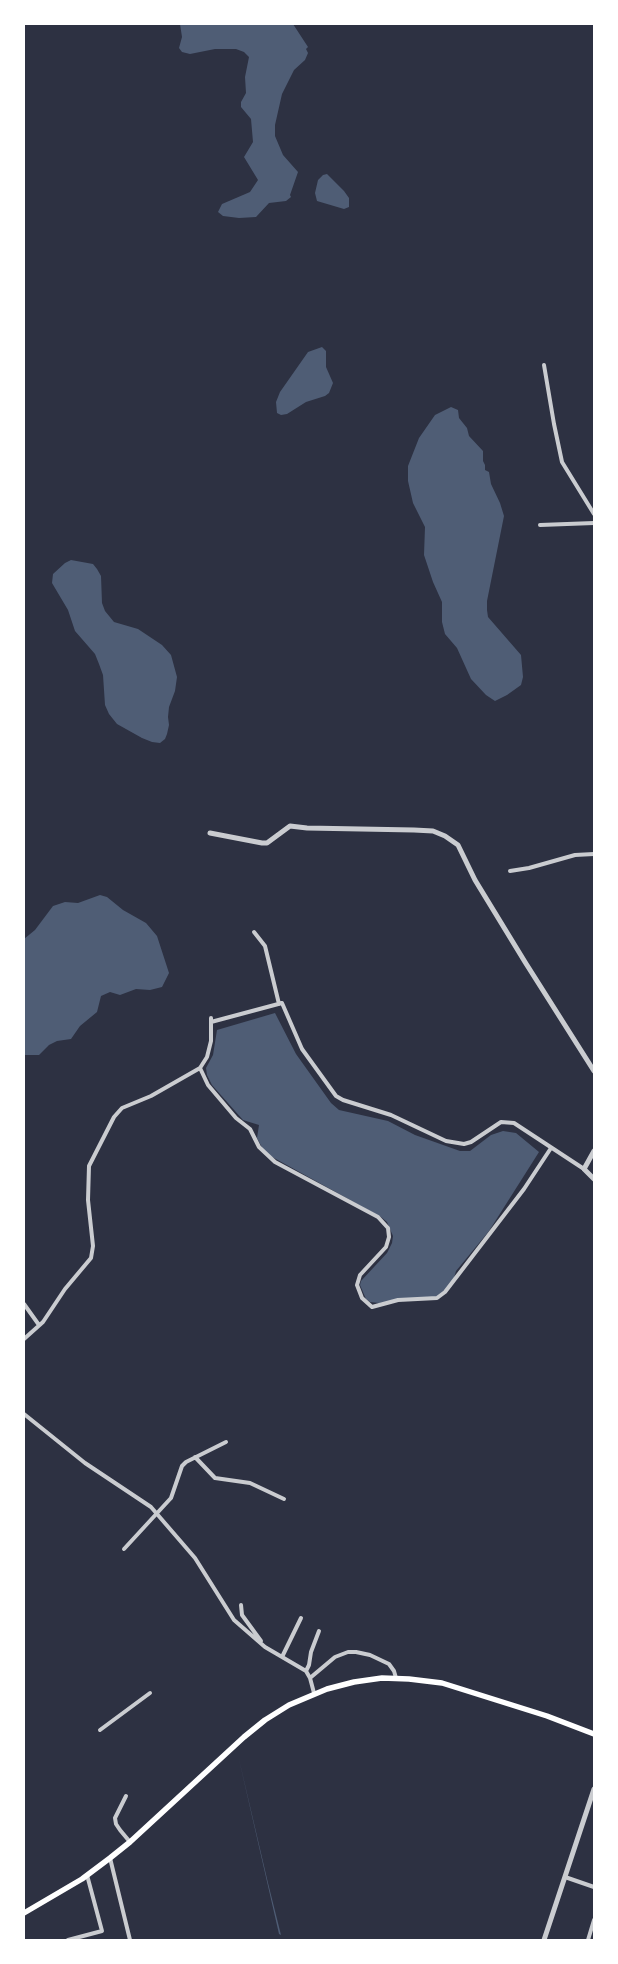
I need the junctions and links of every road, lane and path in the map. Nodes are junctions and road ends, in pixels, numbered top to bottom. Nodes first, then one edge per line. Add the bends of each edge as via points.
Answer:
1 (544, 365) dead end
2 (594, 514) edge
3 (594, 523) edge
4 (540, 525) dead end
5 (210, 834) dead end
6 (594, 854) edge
7 (510, 871) dead end
8 (254, 932) dead end
9 (279, 1004) junction
10 (200, 1068) junction
11 (594, 1071) edge
12 (551, 1148) junction
13 (594, 1151) edge
14 (584, 1169) junction
15 (594, 1179) edge
16 (24, 1304) edge
17 (39, 1325) junction
18 (24, 1339) edge
19 (24, 1414) edge
20 (226, 1442) dead end
21 (195, 1457) junction
22 (284, 1499) dead end
23 (157, 1514) junction
24 (124, 1549) dead end
25 (241, 1605) dead end
26 (301, 1618) dead end
27 (319, 1631) dead end
28 (265, 1646) junction
29 (282, 1657) junction
30 (306, 1671) junction
31 (310, 1678) junction
32 (396, 1678) junction
33 (150, 1693) dead end
34 (314, 1693) junction
35 (100, 1730) dead end
36 (594, 1734) edge
37 (594, 1789) edge
38 (126, 1796) dead end
39 (130, 1842) junction
40 (110, 1858) junction
41 (87, 1875) junction
42 (565, 1877) junction
43 (594, 1887) edge
44 (24, 1914) edge
45 (594, 1920) edge
46 (68, 1940) edge
47 (130, 1940) edge
48 (544, 1940) edge
49 (588, 1940) edge

1 - 2 street via 562,462
3 - 4 street
5 - 11 street via 267,843 290,826 414,830 445,836 458,845 475,880
6 - 7 street via 575,855
8 - 9 street via 264,946
9 - 10 street via 211,1020 211,1041
9 - 12 street via 282,1003 302,1049 336,1096 343,1100 390,1115 446,1141 471,1142 501,1122 514,1124
10 - 12 street via 208,1085 236,1118 250,1129 259,1147 275,1162 378,1217 388,1228 386,1247 360,1275 357,1285 362,1298 372,1307 398,1300 437,1298 445,1292
10 - 17 street via 151,1096 122,1108 114,1117 89,1166 91,1258
12 - 14 street
13 - 14 street
14 - 15 street
16 - 17 street
17 - 18 street
19 - 23 street via 85,1463
20 - 21 street
21 - 22 street via 215,1478 250,1483
21 - 23 street via 182,1466 174,1494
23 - 24 street
23 - 28 street via 195,1558 234,1620
25 - 28 street via 242,1615
26 - 29 street
27 - 30 street
28 - 29 street
29 - 30 street
30 - 31 street
31 - 32 street via 335,1657 356,1652 389,1664
31 - 34 street
32 - 34 main road via 354,1682
32 - 36 main road via 442,1683
33 - 35 street
34 - 39 main road via 254,1728
37 - 42 street
38 - 39 street via 115,1818
39 - 40 main road
40 - 41 main road
40 - 47 street
41 - 44 main road
41 - 46 street via 102,1931
42 - 43 street
42 - 48 street
45 - 49 street

